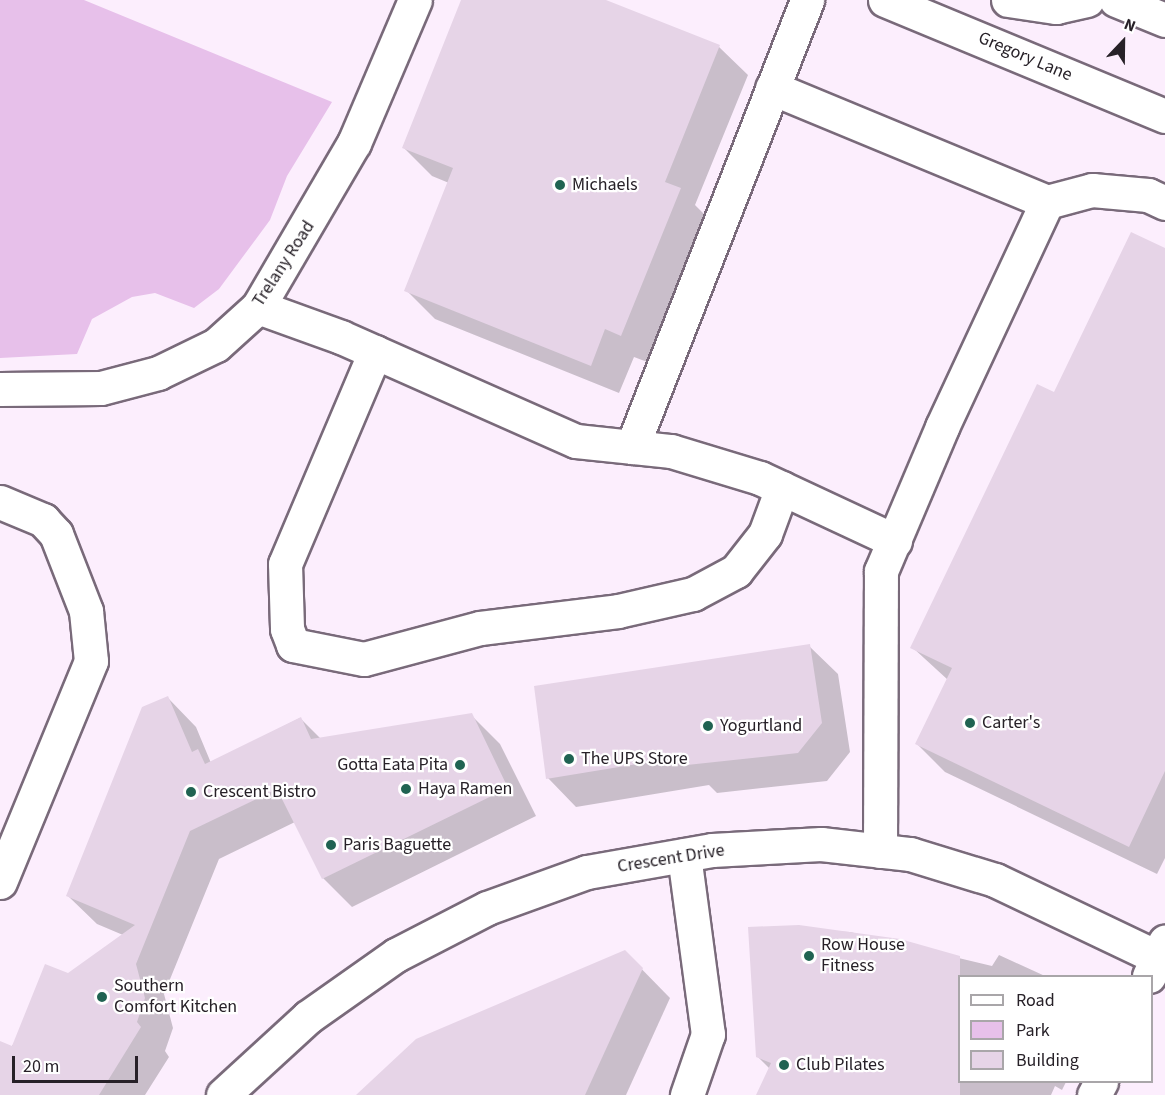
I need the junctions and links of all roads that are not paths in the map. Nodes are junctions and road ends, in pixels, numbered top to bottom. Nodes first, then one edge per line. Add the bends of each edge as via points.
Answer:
1 (415, 0) edge
2 (807, 0) edge
3 (885, 0) edge
4 (1008, 0) edge
5 (1087, 0) edge
6 (1116, 0) edge
7 (1165, 20) edge
8 (772, 88) junction
9 (1165, 116) edge
10 (1047, 202) junction
11 (1165, 203) edge
12 (258, 306) junction
13 (375, 352) junction
14 (0, 389) edge
15 (632, 447) junction
16 (782, 488) junction
17 (0, 502) edge
18 (895, 541) junction
19 (880, 851) junction
20 (684, 855) junction
21 (0, 882) edge
22 (1160, 959) edge
23 (223, 1095) edge
24 (687, 1095) edge

1 - 12 street, Trelany Road via 354,143
2 - 8 street
3 - 9 street, Gregory Lane
4 - 5 street via 1056,7
6 - 7 street
8 - 10 street
8 - 15 street
10 - 11 street via 1092,190 1148,195
10 - 18 street via 992,314
12 - 13 street
12 - 14 street, Trelany Road via 216,345 158,373 101,388
13 - 15 street via 576,441
13 - 16 street via 285,564 287,629 293,645 364,659 480,628 618,611 693,594 736,571 765,534
15 - 16 street via 671,451
16 - 18 street
17 - 21 street via 43,520 56,534 86,611 91,661
18 - 19 street via 881,571
19 - 20 street, Crescent Drive via 821,844
19 - 22 street, Crescent Drive via 910,854 995,880
20 - 23 street, Crescent Drive via 586,872 487,908 417,944 308,1017
20 - 24 street via 708,1034

